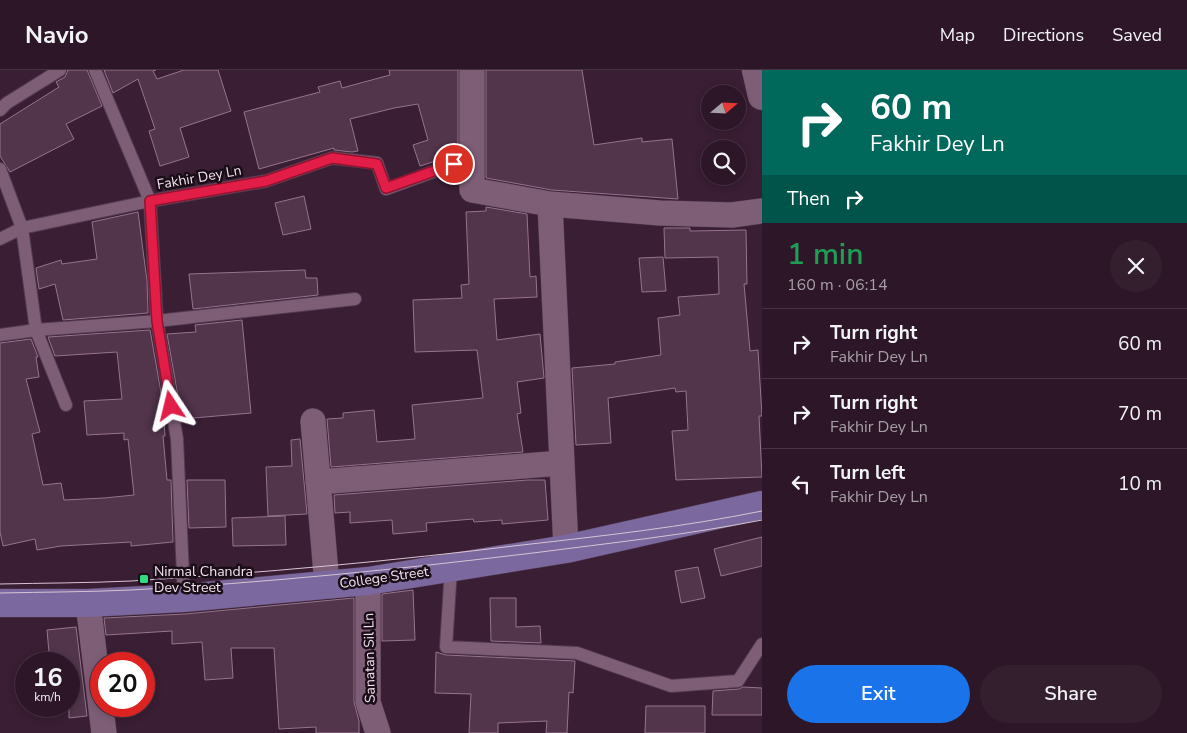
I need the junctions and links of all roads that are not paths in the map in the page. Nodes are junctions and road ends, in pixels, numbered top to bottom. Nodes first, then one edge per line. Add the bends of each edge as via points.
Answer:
1 (60, 70) edge
2 (95, 70) edge
3 (472, 70) edge
4 (756, 70) edge
5 (762, 96) edge
6 (0, 110) edge
7 (471, 158) junction
8 (0, 169) edge
9 (150, 201) junction
10 (550, 204) junction
11 (762, 211) edge
12 (22, 228) junction
13 (0, 239) edge
14 (355, 299) dead end
15 (157, 321) junction
16 (36, 330) junction
17 (0, 335) edge
18 (66, 405) dead end
19 (313, 421) dead end
20 (562, 463) junction
21 (318, 482) junction
22 (762, 505) edge
23 (566, 548) junction
24 (451, 568) junction
25 (368, 581) junction
26 (327, 585) junction
27 (184, 598) junction
28 (0, 603) edge
29 (88, 603) junction
30 (762, 644) edge
31 (104, 733) edge
32 (378, 733) edge

1 - 6 lane
2 - 9 lane
3 - 7 street
4 - 5 street
7 - 9 lane, Fakhir Dey Ln via 386,188 377,164 332,158 266,181
7 - 10 street via 472,190
8 - 12 lane
9 - 12 lane, Fakhir Dey Ln
9 - 15 lane
10 - 11 street via 669,214 732,216
10 - 20 street
12 - 13 lane, Fakhir Dey Ln
12 - 16 lane
14 - 15 lane
15 - 16 lane
15 - 27 lane via 176,439
16 - 17 lane
16 - 18 lane
19 - 21 street
20 - 21 street
20 - 23 street
21 - 26 street
22 - 23 main road, College Street
23 - 24 main road, College Street
24 - 25 main road, College Street
24 - 30 lane via 446,647 578,654 671,686 738,681
25 - 26 main road, College Street
25 - 32 street, Sanatan Sil Ln via 368,702
26 - 27 main road, College Street
27 - 29 main road, College Street
28 - 29 main road, College Street
29 - 31 street

